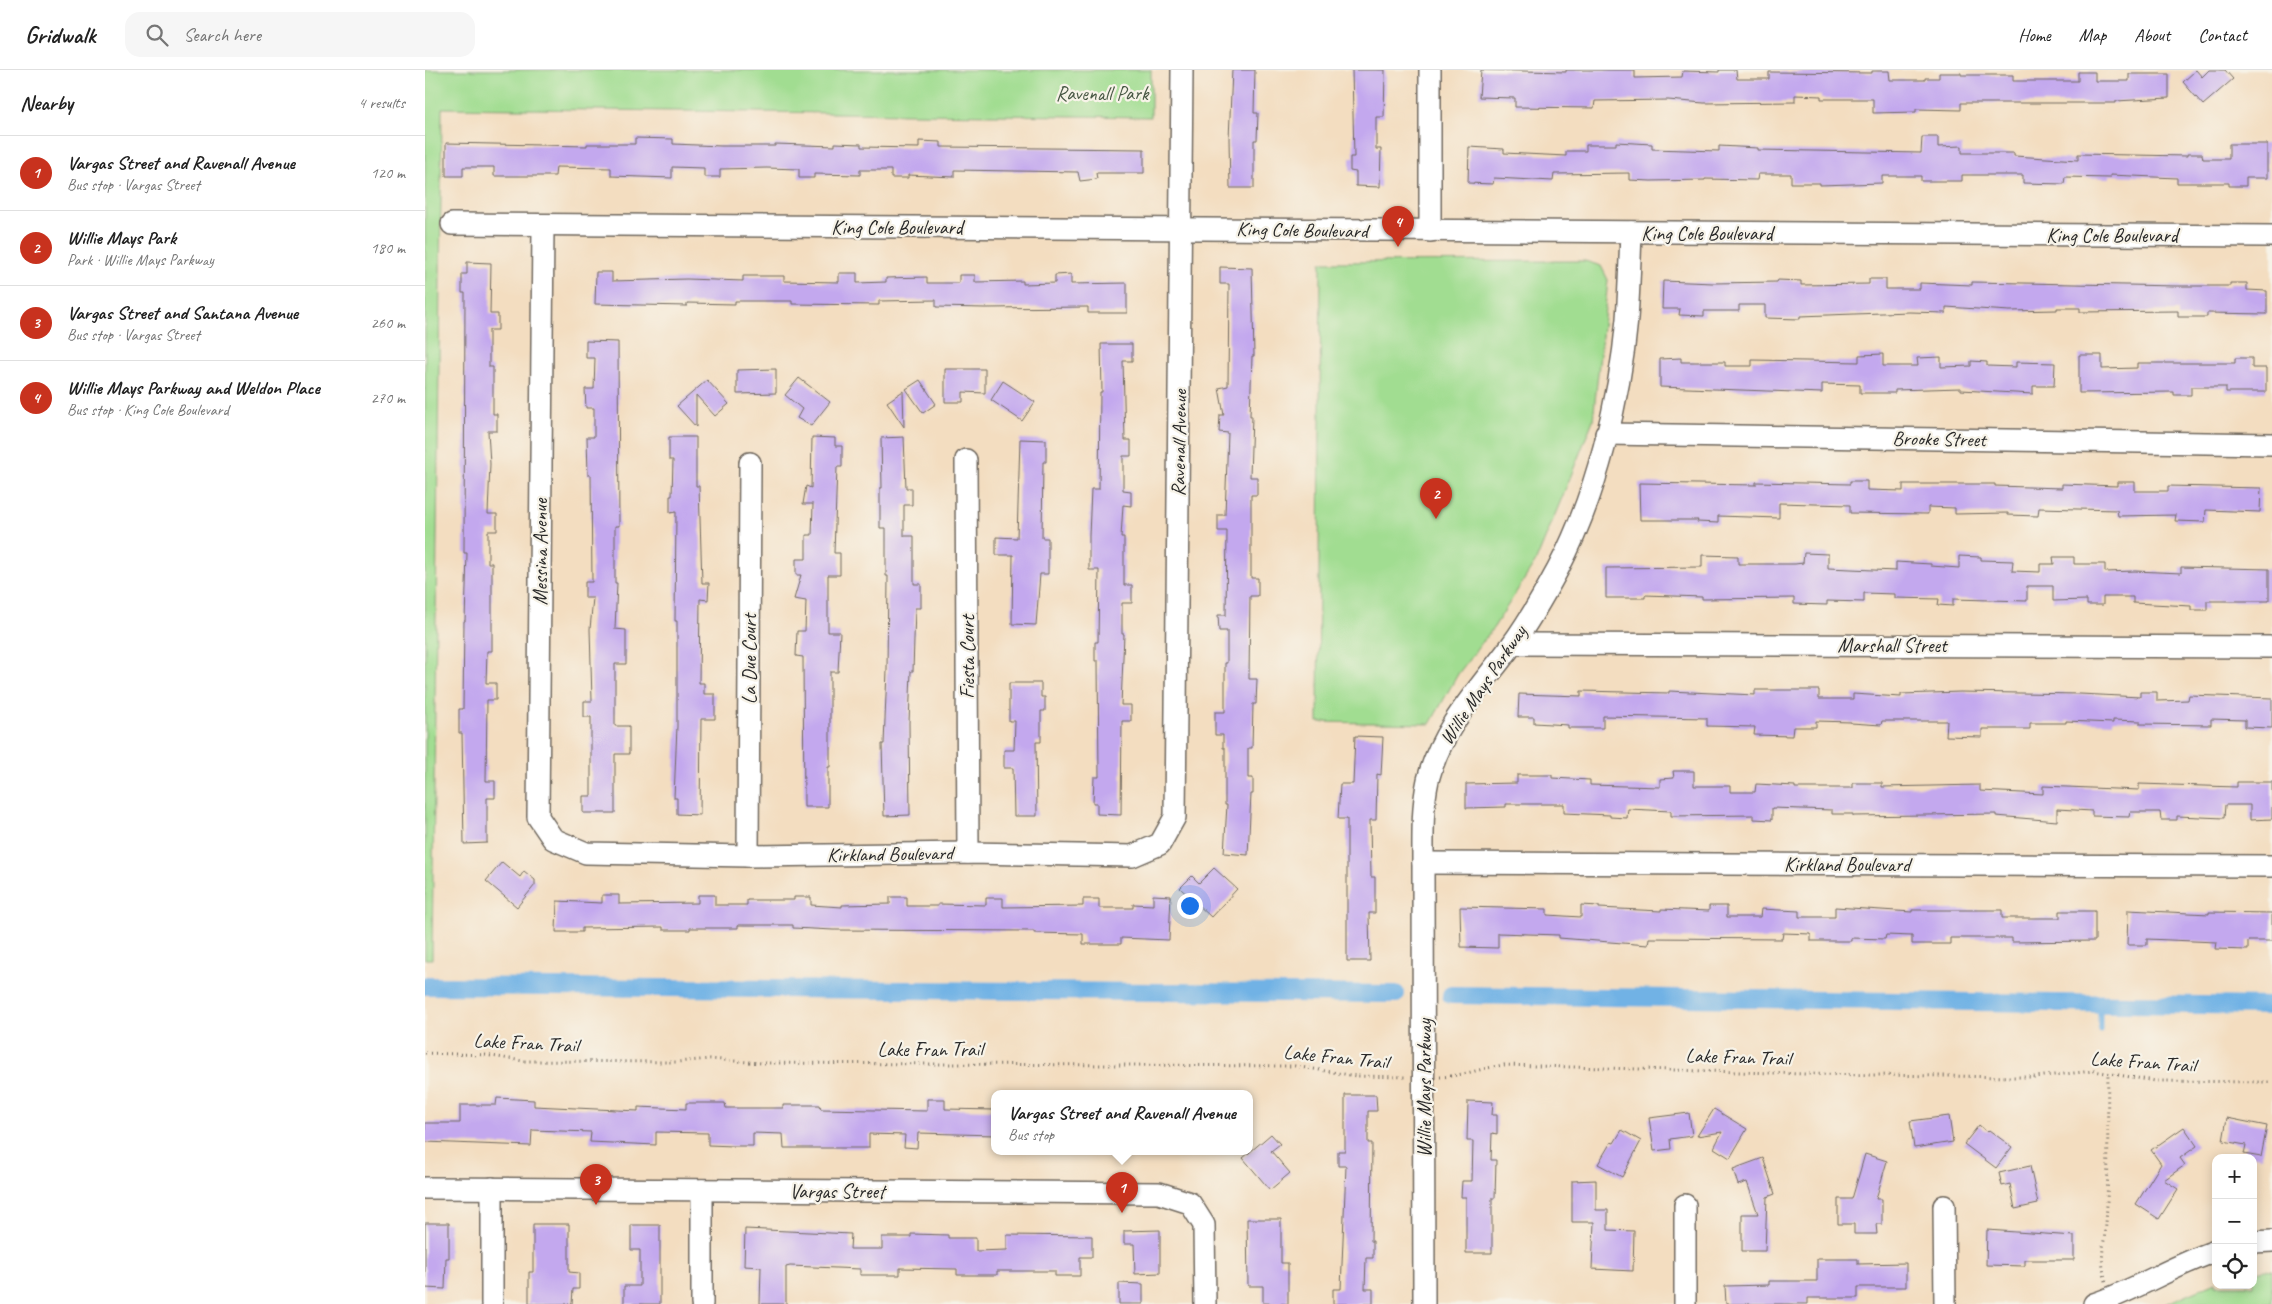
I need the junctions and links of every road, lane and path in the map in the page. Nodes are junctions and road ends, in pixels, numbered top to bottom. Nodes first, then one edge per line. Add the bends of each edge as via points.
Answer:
1 (1181, 70) edge
2 (1431, 70) edge
3 (452, 224) dead end
4 (543, 226) junction
5 (1181, 228) junction
6 (1430, 231) junction
7 (1631, 232) junction
8 (2272, 236) edge
9 (1606, 434) junction
10 (2272, 444) edge
11 (966, 460) dead end
12 (750, 463) dead end
13 (1513, 644) junction
14 (2272, 647) edge
15 (1175, 816) joint
16 (586, 853) joint
17 (968, 853) junction
18 (748, 856) junction
19 (1423, 863) junction
20 (2272, 866) edge
21 (425, 1053) edge
22 (2108, 1073) junction
23 (1424, 1077) junction
24 (2272, 1082) edge
25 (425, 1188) edge
26 (492, 1188) junction
27 (702, 1190) junction
28 (1685, 1205) dead end
29 (1944, 1206) dead end
30 (2272, 1241) edge
31 (2257, 1242) edge
32 (2212, 1252) edge
33 (2103, 1301) edge
34 (492, 1304) edge
35 (702, 1304) edge
36 (1205, 1304) edge
37 (1424, 1304) edge
38 (1685, 1304) edge
39 (1945, 1304) edge

1 - 5 street, Ravenall Avenue
2 - 6 street
3 - 4 street, King Cole Boulevard
4 - 5 street, King Cole Boulevard
4 - 16 street, Messina Avenue via 538,817 553,839
5 - 6 street, King Cole Boulevard
5 - 15 street, Ravenall Avenue
6 - 7 street, King Cole Boulevard
7 - 8 street, King Cole Boulevard
7 - 9 street, Willie Mays Parkway via 1627,319 1619,380
9 - 10 street, Brooke Street
9 - 13 street, Willie Mays Parkway via 1586,505 1558,568
11 - 17 street, Fiesta Court
12 - 18 street, La Due Court
13 - 14 street, Marshall Street
13 - 19 street, Willie Mays Parkway via 1457,718 1439,748 1428,780
15 - 17 street, Kirkland Boulevard via 1160,844 1132,856
16 - 18 street, Kirkland Boulevard
17 - 18 street, Kirkland Boulevard
19 - 20 street, Kirkland Boulevard
19 - 23 street, Willie Mays Parkway
21 - 23 path, Lake Fran Trail via 485,1055 523,1061 677,1062 710,1059 761,1063 1295,1066 1370,1077
22 - 23 path, Lake Fran Trail via 1994,1077 1504,1066 1458,1076
22 - 24 path, Lake Fran Trail via 2155,1080
22 - 33 path via 2106,1226 2101,1253
23 - 37 street, Willie Mays Parkway
25 - 26 street, Vargas Street
26 - 27 street, Vargas Street
26 - 34 street
27 - 35 street
27 - 36 street, Vargas Street via 1159,1194 1190,1203 1204,1225
28 - 38 street
29 - 39 street
30 - 31 street
32 - 33 street

